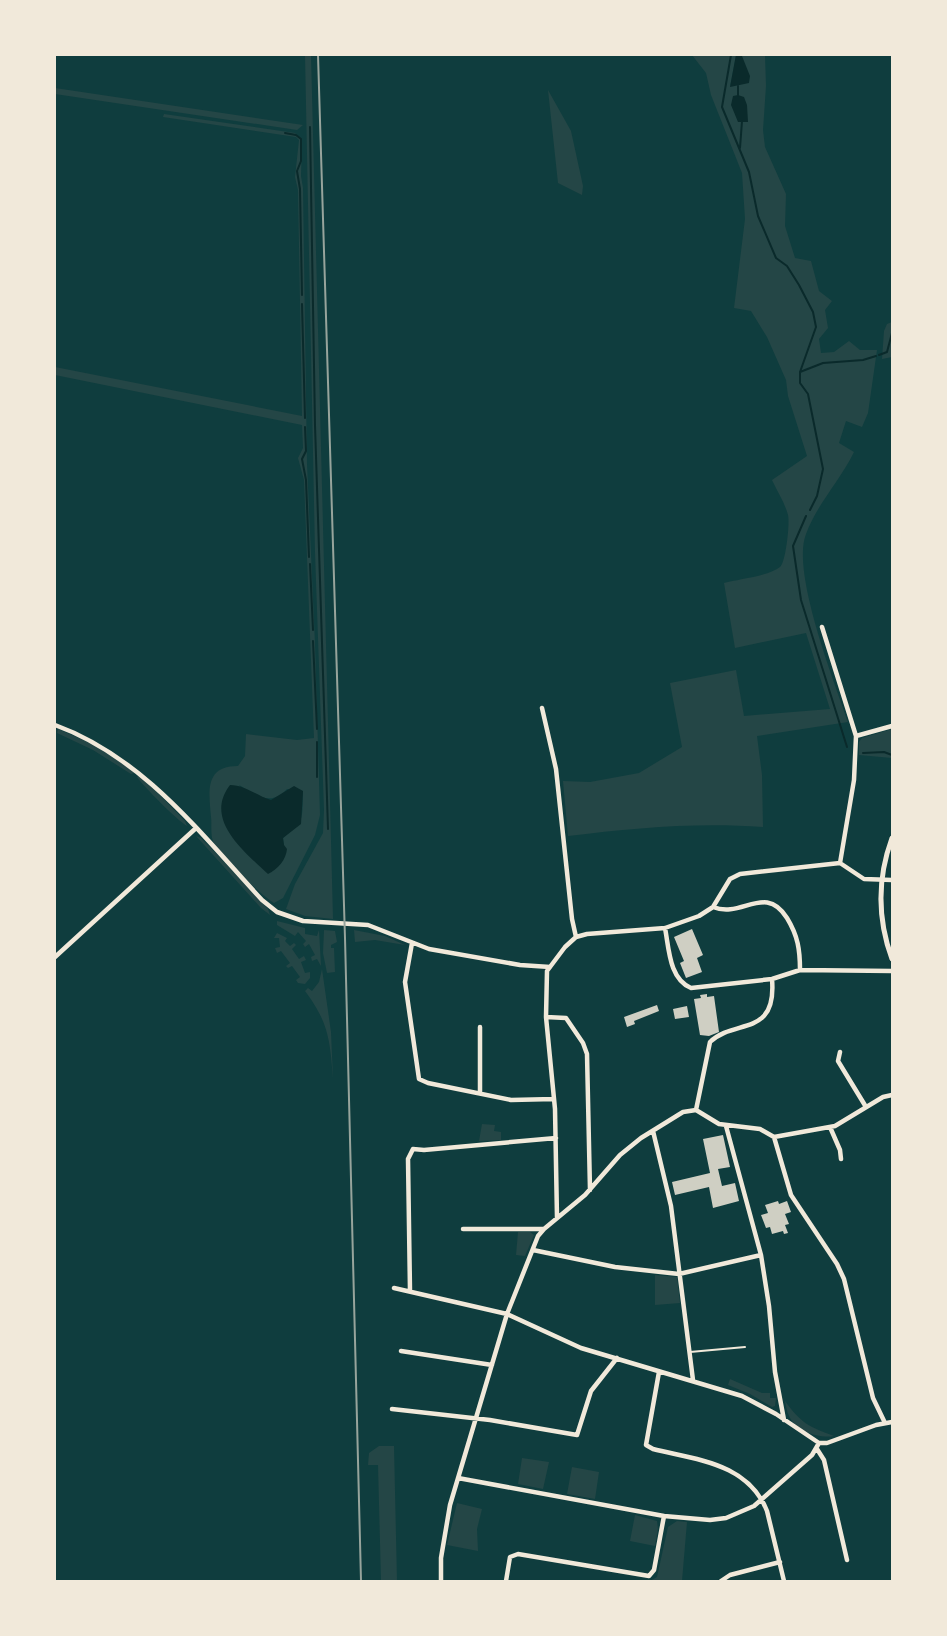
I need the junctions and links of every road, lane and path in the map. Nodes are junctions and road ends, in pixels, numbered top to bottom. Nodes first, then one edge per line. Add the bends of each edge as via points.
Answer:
1 (822, 627) dead end
2 (542, 708) dead end
3 (55, 725) edge
4 (892, 726) edge
5 (856, 736) junction
6 (195, 829) junction
7 (892, 838) edge
8 (840, 863) junction
9 (880, 880) junction
10 (892, 880) edge
11 (713, 907) junction
12 (665, 928) junction
13 (576, 937) junction
14 (412, 944) junction
15 (55, 957) edge
16 (892, 959) edge
17 (550, 967) junction
18 (800, 970) junction
19 (892, 971) edge
20 (772, 979) junction
21 (546, 1017) junction
22 (480, 1027) dead end
23 (840, 1052) dead end
24 (480, 1093) junction
25 (892, 1095) edge
26 (554, 1099) junction
27 (866, 1107) junction
28 (696, 1110) junction
29 (726, 1126) junction
30 (830, 1127) junction
31 (653, 1131) junction
32 (774, 1137) junction
33 (556, 1138) junction
34 (841, 1159) dead end
35 (590, 1190) junction
36 (557, 1218) junction
37 (463, 1229) dead end
38 (544, 1229) junction
39 (533, 1250) junction
40 (761, 1255) junction
41 (679, 1274) junction
42 (394, 1288) dead end
43 (410, 1291) junction
44 (507, 1314) junction
45 (745, 1348) dead end
46 (401, 1351) dead end
47 (690, 1352) junction
48 (617, 1358) junction
49 (492, 1366) junction
50 (659, 1372) junction
51 (693, 1380) junction
52 (392, 1409) dead end
53 (476, 1418) junction
54 (784, 1420) junction
55 (885, 1422) junction
56 (892, 1422) edge
57 (819, 1443) junction
58 (817, 1449) junction
59 (458, 1478) junction
60 (763, 1500) junction
61 (664, 1516) junction
62 (847, 1560) dead end
63 (780, 1562) junction
64 (441, 1581) edge
65 (506, 1581) edge
66 (721, 1581) edge
67 (784, 1581) edge

1 - 5 street
2 - 13 street via 556,769
3 - 6 street via 103,746 138,771
4 - 5 street
5 - 8 street via 852,792
6 - 14 street via 270,907 312,923 374,926
6 - 15 street
7 - 9 street
8 - 9 street via 864,879
8 - 11 street via 740,874 730,880
9 - 10 street
9 - 16 street via 883,926
11 - 12 street via 699,916
11 - 18 street via 728,910 761,903 776,904 797,935
12 - 13 street
12 - 20 street via 675,972 689,987
13 - 17 street
14 - 17 street via 478,958
14 - 24 street via 405,982 419,1079
17 - 21 street via 545,982
18 - 19 street
18 - 20 street
20 - 28 street via 770,1004 764,1016 710,1042
21 - 26 street
21 - 35 street via 566,1018 587,1054
22 - 24 street
23 - 27 street via 840,1065
24 - 26 street via 511,1100
25 - 27 street via 883,1096
26 - 33 street
27 - 30 street
28 - 29 street via 711,1121
28 - 31 street via 683,1112
29 - 32 street via 760,1129
29 - 40 street
30 - 32 street
30 - 34 street
31 - 35 street via 620,1155
31 - 41 street via 671,1206
32 - 55 street via 792,1195 844,1279 873,1398
33 - 36 street
33 - 43 street via 413,1149 408,1159
35 - 36 street
36 - 38 street
37 - 38 street
38 - 39 street
39 - 41 street via 615,1267
39 - 44 street
40 - 41 street
40 - 54 street
41 - 47 street
42 - 43 street
43 - 44 street
44 - 48 street via 566,1343
44 - 49 street
45 - 47 lane
46 - 49 street
47 - 51 street
48 - 50 street
48 - 53 street via 591,1391 577,1435
49 - 53 street
50 - 51 street
50 - 60 street via 646,1445 735,1472 746,1479
51 - 54 street via 750,1399
52 - 53 street
53 - 59 street
54 - 57 street
55 - 56 street
55 - 57 street
57 - 58 street
58 - 60 street
58 - 62 street via 824,1460
59 - 61 street
59 - 64 street via 445,1526 440,1558
60 - 61 street via 726,1518 697,1520
60 - 63 street
61 - 65 street via 654,1570 649,1576 518,1554 510,1557
63 - 66 street via 730,1575
63 - 67 street

